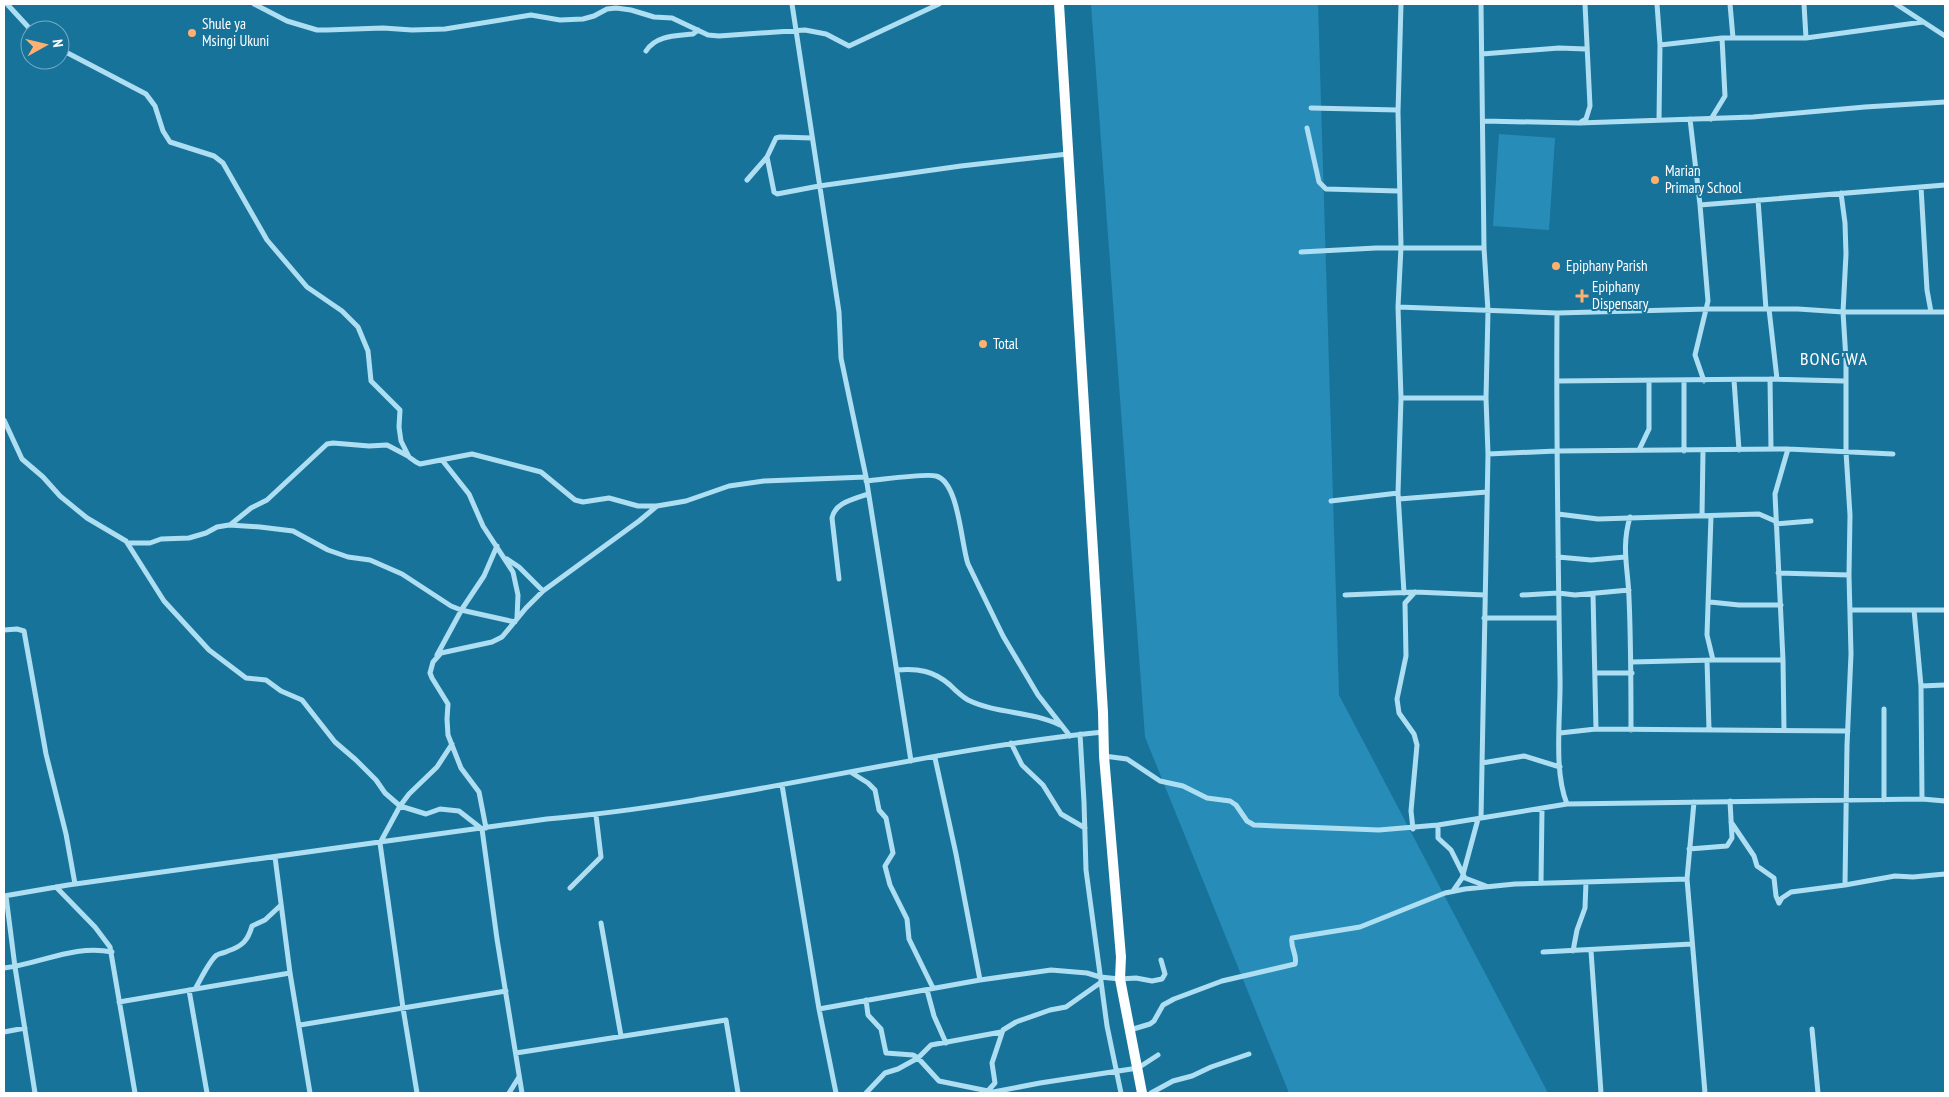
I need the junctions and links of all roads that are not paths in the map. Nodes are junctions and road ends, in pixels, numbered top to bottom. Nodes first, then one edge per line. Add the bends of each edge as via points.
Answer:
1 (7, 4) edge
2 (254, 4) edge
3 (792, 4) edge
4 (939, 4) edge
5 (1058, 4) edge
6 (1401, 4) edge
7 (1481, 4) edge
8 (1585, 4) edge
9 (1658, 4) edge
10 (1730, 4) edge
11 (1804, 4) edge
12 (1896, 4) edge
13 (22, 20) edge
14 (1924, 22) junction
15 (698, 30) junction
16 (796, 30) junction
17 (1945, 36) edge
18 (1722, 38) junction
19 (1733, 38) junction
20 (1806, 38) junction
21 (1660, 45) junction
22 (1586, 49) junction
23 (646, 52) dead end
24 (70, 54) edge
25 (1482, 54) junction
26 (1945, 102) edge
27 (1311, 108) dead end
28 (1398, 110) junction
29 (1690, 119) junction
30 (1711, 119) junction
31 (1659, 120) junction
32 (1483, 121) junction
33 (1579, 123) junction
34 (1307, 128) dead end
35 (812, 138) junction
36 (1068, 154) junction
37 (767, 157) junction
38 (747, 180) dead end
39 (1945, 185) edge
40 (819, 186) junction
41 (1921, 186) junction
42 (1398, 191) junction
43 (1841, 193) junction
44 (1758, 200) junction
45 (1700, 204) junction
46 (1401, 248) junction
47 (1484, 248) junction
48 (1301, 252) dead end
49 (1398, 307) junction
50 (1708, 308) junction
51 (1768, 309) junction
52 (1488, 311) junction
53 (1843, 312) junction
54 (1931, 312) junction
55 (1945, 312) edge
56 (1557, 313) junction
57 (1770, 379) junction
58 (1734, 380) junction
59 (1777, 380) junction
60 (1557, 381) junction
61 (1649, 381) junction
62 (1684, 381) junction
63 (1704, 381) junction
64 (1844, 381) junction
65 (1401, 398) junction
66 (1486, 398) junction
67 (4, 420) edge
68 (1771, 449) junction
69 (1788, 449) junction
70 (1639, 450) junction
71 (1739, 450) junction
72 (1556, 451) junction
73 (1684, 451) junction
74 (1703, 451) junction
75 (1846, 452) junction
76 (1488, 454) junction
77 (1893, 454) dead end
78 (409, 457) junction
79 (442, 460) junction
80 (866, 479) junction
81 (1487, 492) junction
82 (868, 494) junction
83 (1398, 496) junction
84 (1331, 501) dead end
85 (657, 506) junction
86 (1558, 514) junction
87 (1702, 516) junction
88 (1711, 516) junction
89 (1630, 518) junction
90 (1776, 522) junction
91 (1811, 522) dead end
92 (229, 526) junction
93 (128, 543) junction
94 (497, 546) junction
95 (1558, 556) junction
96 (504, 557) junction
97 (1625, 557) junction
98 (1778, 573) junction
99 (1849, 576) junction
100 (839, 579) dead end
101 (1629, 590) junction
102 (543, 591) junction
103 (1415, 592) junction
104 (1404, 593) junction
105 (1558, 593) junction
106 (1485, 594) junction
107 (1522, 594) dead end
108 (1593, 594) junction
109 (1345, 595) dead end
110 (1710, 602) junction
111 (1780, 605) junction
112 (461, 610) junction
113 (1850, 610) junction
114 (1914, 610) junction
115 (1945, 610) edge
116 (1484, 618) junction
117 (1558, 618) junction
118 (516, 620) junction
119 (4, 630) edge
120 (435, 658) junction
121 (1707, 660) junction
122 (1713, 660) junction
123 (1783, 660) junction
124 (1632, 662) junction
125 (897, 670) junction
126 (1595, 673) junction
127 (1632, 673) junction
128 (1945, 685) edge
129 (1921, 686) junction
130 (1884, 708) dead end
131 (1063, 726) junction
132 (1596, 729) junction
133 (1631, 730) junction
134 (1709, 730) junction
135 (1784, 730) junction
136 (1848, 731) junction
137 (1104, 732) junction
138 (1560, 733) junction
139 (1080, 734) junction
140 (1070, 736) junction
141 (1011, 743) junction
142 (452, 744) junction
143 (1104, 756) junction
144 (935, 758) junction
145 (911, 761) junction
146 (1482, 763) junction
147 (1560, 767) junction
148 (852, 773) junction
149 (782, 785) junction
150 (1922, 799) junction
151 (1846, 800) junction
152 (1884, 800) junction
153 (1730, 801) junction
154 (1945, 801) edge
155 (1694, 802) junction
156 (1567, 804) junction
157 (400, 806) junction
158 (1542, 809) junction
159 (596, 815) junction
160 (1480, 818) junction
161 (1731, 822) junction
162 (1438, 825) junction
163 (484, 828) junction
164 (1085, 828) junction
165 (1413, 829) junction
166 (380, 843) junction
167 (1689, 849) junction
168 (275, 857) junction
169 (1945, 874) edge
170 (1463, 876) junction
171 (1687, 879) junction
172 (1586, 882) junction
173 (1541, 883) junction
174 (75, 884) junction
175 (1845, 885) junction
176 (56, 887) junction
177 (570, 888) dead end
178 (1489, 888) junction
179 (1453, 891) junction
180 (5, 896) edge
181 (281, 905) junction
182 (601, 923) dead end
183 (1692, 944) junction
184 (1573, 951) junction
185 (1592, 951) junction
186 (112, 952) junction
187 (1543, 952) dead end
188 (1161, 960) dead end
189 (15, 967) junction
190 (4, 968) edge
191 (290, 973) junction
192 (1120, 979) junction
193 (980, 980) junction
194 (1100, 980) junction
195 (930, 989) junction
196 (192, 990) junction
197 (506, 992) junction
198 (866, 1000) junction
199 (119, 1002) junction
200 (403, 1008) junction
201 (819, 1009) junction
202 (300, 1025) junction
203 (25, 1028) junction
204 (1812, 1029) dead end
205 (1130, 1030) junction
206 (4, 1032) edge
207 (1001, 1032) junction
208 (621, 1036) junction
209 (946, 1043) junction
210 (516, 1053) junction
211 (1249, 1054) dead end
212 (1158, 1055) dead end
213 (918, 1058) junction
214 (1138, 1068) junction
215 (1115, 1072) junction
216 (520, 1076) junction
217 (987, 1092) edge
218 (35, 1093) edge
219 (135, 1093) edge
220 (207, 1093) edge
221 (310, 1093) edge
222 (417, 1093) edge
223 (509, 1093) edge
224 (522, 1093) edge
225 (738, 1093) edge
226 (836, 1093) edge
227 (866, 1093) edge
228 (1121, 1093) edge
229 (1142, 1093) edge
230 (1151, 1093) edge
231 (1601, 1093) edge
232 (1705, 1093) edge
233 (1818, 1093) edge

1 - 13 street
2 - 15 street via 288,21 317,30 445,28 526,15 560,20 583,19 616,8 672,18
3 - 16 street
4 - 16 street via 850,46 826,34
5 - 36 highway
6 - 28 street
7 - 25 street
8 - 22 street
9 - 21 street
10 - 19 street
11 - 20 street
12 - 14 street
14 - 17 street
14 - 20 street
15 - 16 street via 718,36
15 - 23 street via 693,34 658,40
16 - 35 street
18 - 19 street
18 - 21 street
18 - 30 street via 1725,96
19 - 20 street
21 - 31 street
22 - 25 street
22 - 33 street via 1590,106 1586,119
24 - 78 street via 146,94 170,142 214,156 223,163 267,240 307,286 358,327 368,351 371,380 400,410 401,441
25 - 32 street
26 - 30 street
27 - 28 street
28 - 42 street
29 - 30 street
29 - 31 street
29 - 45 street
31 - 33 street
32 - 33 street
32 - 47 street
34 - 42 street via 1319,182 1326,189
35 - 37 street via 778,137
35 - 40 street
36 - 40 street
36 - 137 highway
37 - 38 street
37 - 40 street via 776,194
39 - 41 street
40 - 80 street via 839,312 841,358
41 - 43 street
41 - 54 street
42 - 46 street
43 - 44 street
43 - 53 street via 1846,254
44 - 45 street
44 - 51 street
45 - 50 street
46 - 47 street
46 - 48 street
46 - 49 street
47 - 52 street
49 - 52 street
49 - 65 street
50 - 51 street
50 - 56 street
50 - 63 street via 1695,355
51 - 53 street
51 - 59 street
52 - 56 street
52 - 66 street
53 - 54 street
53 - 64 street
54 - 55 street
56 - 60 street
57 - 58 street
57 - 59 street
57 - 68 street
58 - 63 street
58 - 71 street
59 - 64 street
60 - 61 street
60 - 72 street
61 - 62 street
61 - 70 street via 1649,429
62 - 63 street
62 - 73 street
64 - 75 street
65 - 66 street
65 - 83 street
66 - 76 street
67 - 93 street via 27,464 87,518
68 - 69 street
68 - 71 street
69 - 75 street
69 - 90 street via 1777,483
70 - 72 street
70 - 73 street
71 - 74 street
72 - 76 street
72 - 86 street
73 - 74 street
74 - 87 street
75 - 77 street
75 - 99 street
76 - 81 street
78 - 79 street via 420,464
78 - 92 street via 387,445 327,444 269,499 251,508
79 - 85 street via 472,454 541,472 575,500 609,498 638,506
79 - 94 street via 469,494 483,526
80 - 82 street
80 - 85 street via 764,481 730,486 686,501
80 - 131 street via 935,476 946,483 955,503 964,553 975,578 1038,695
81 - 83 street
81 - 106 street
82 - 100 street via 838,506 833,513
82 - 125 street
83 - 84 street
83 - 104 street
85 - 102 street
86 - 89 street via 1587,519
86 - 95 street
87 - 88 street
87 - 89 street
88 - 90 street via 1759,514
88 - 110 street
89 - 97 street via 1625,534
90 - 91 street
90 - 98 street
92 - 93 street via 189,538
92 - 112 street via 297,532 328,550 387,567 411,579 443,603
93 - 157 street via 164,601 209,650 246,678 266,680 302,700 335,742
94 - 96 street
94 - 112 street via 484,576
95 - 97 street via 1591,560
95 - 105 street
96 - 102 street
96 - 118 street via 517,586
97 - 101 street
98 - 99 street
98 - 111 street
99 - 113 street
101 - 108 street
101 - 124 street
102 - 118 street
103 - 104 street
103 - 106 street
103 - 165 street via 1405,603 1406,656 1397,699 1399,713 1414,734 1417,745 1411,811
104 - 109 street
105 - 107 street
105 - 108 street
105 - 117 street
106 - 116 street
108 - 126 street
110 - 111 street
110 - 122 street via 1708,634
111 - 123 street
112 - 118 street
112 - 120 street
113 - 114 street
113 - 136 street
114 - 115 street
114 - 129 street
116 - 117 street
116 - 146 street
117 - 138 street
118 - 120 street via 505,635 492,642 441,653
119 - 174 street via 24,631 46,754
120 - 142 street via 430,673 448,704 447,727
121 - 122 street
121 - 124 street
121 - 134 street
122 - 123 street
123 - 135 street
124 - 127 street
125 - 131 street via 933,673 972,701 986,707
125 - 145 street
126 - 127 street
126 - 132 street
127 - 133 street
128 - 129 street
129 - 150 street
130 - 152 street
131 - 140 street
132 - 133 street
132 - 138 street
133 - 134 street
134 - 135 street
135 - 136 street
136 - 151 street
137 - 139 street
137 - 143 highway
138 - 147 street
139 - 140 street
139 - 164 street
140 - 141 street
141 - 144 street
141 - 164 street via 1022,765 1043,785 1061,814
142 - 157 street via 437,767
142 - 163 street via 464,774 479,792
143 - 165 street via 1127,758 1160,781 1187,788 1207,798 1230,801 1254,825 1358,831
143 - 192 highway via 1121,957
144 - 145 street
144 - 193 street
145 - 148 street
146 - 147 street via 1524,756
146 - 160 street
147 - 156 street
148 - 149 street
148 - 195 street via 875,790 879,810 886,818 892,853 885,866 890,885 907,919 909,939
149 - 159 street
149 - 201 street
150 - 152 street
150 - 154 street
151 - 152 street
151 - 153 street
151 - 175 street
153 - 155 street
153 - 161 street
155 - 156 street
155 - 167 street
156 - 158 street
157 - 163 street via 426,814 440,809 459,810
157 - 166 street
158 - 160 street
158 - 173 street
159 - 163 street
159 - 177 street via 601,857
160 - 162 street
160 - 170 street
161 - 167 street via 1732,838 1727,846
161 - 175 street via 1754,856 1757,866 1774,878 1779,903 1791,892
162 - 165 street
162 - 170 street via 1438,838 1451,850
163 - 166 street
163 - 197 street
164 - 194 street via 1086,870
166 - 168 street
166 - 200 street
167 - 171 street
168 - 174 street
168 - 181 street
169 - 175 street via 1895,876
170 - 178 street
170 - 179 street
171 - 172 street
171 - 183 street
172 - 173 street
172 - 184 street via 1585,908
173 - 178 street
174 - 176 street
176 - 180 street
176 - 186 street via 108,942
178 - 179 street
179 - 205 street via 1360,927 1292,938 1295,964 1222,981 1174,999 1163,1005 1150,1024
180 - 189 street
181 - 191 street
181 - 196 street via 265,920 252,926 243,943 216,955
182 - 208 street
183 - 185 street
183 - 232 street
184 - 185 street
184 - 187 street
185 - 231 street
186 - 189 street via 94,950 65,954
186 - 199 street
188 - 192 street via 1166,971 1162,979
189 - 190 street
189 - 203 street
191 - 196 street
191 - 202 street
192 - 194 street
192 - 205 highway
193 - 194 street via 1053,970 1087,973
193 - 195 street
194 - 207 street via 1066,1007 1016,1022
194 - 215 street
195 - 198 street
195 - 209 street via 934,1016
196 - 199 street
196 - 220 street
197 - 200 street
197 - 210 street
198 - 201 street
198 - 213 street via 868,1015 881,1028 885,1052
199 - 219 street
200 - 202 street
200 - 222 street
201 - 226 street
202 - 221 street
203 - 206 street
203 - 218 street
204 - 233 street
205 - 214 highway
207 - 209 street
207 - 217 street via 992,1063 995,1083
208 - 210 street
208 - 225 street via 726,1020
209 - 213 street via 931,1045
210 - 216 street
211 - 230 street via 1173,1081
212 - 214 street
213 - 217 street via 939,1081
213 - 227 street via 885,1073
214 - 215 street
214 - 229 highway
215 - 217 street
215 - 228 street
216 - 223 street
216 - 224 street

